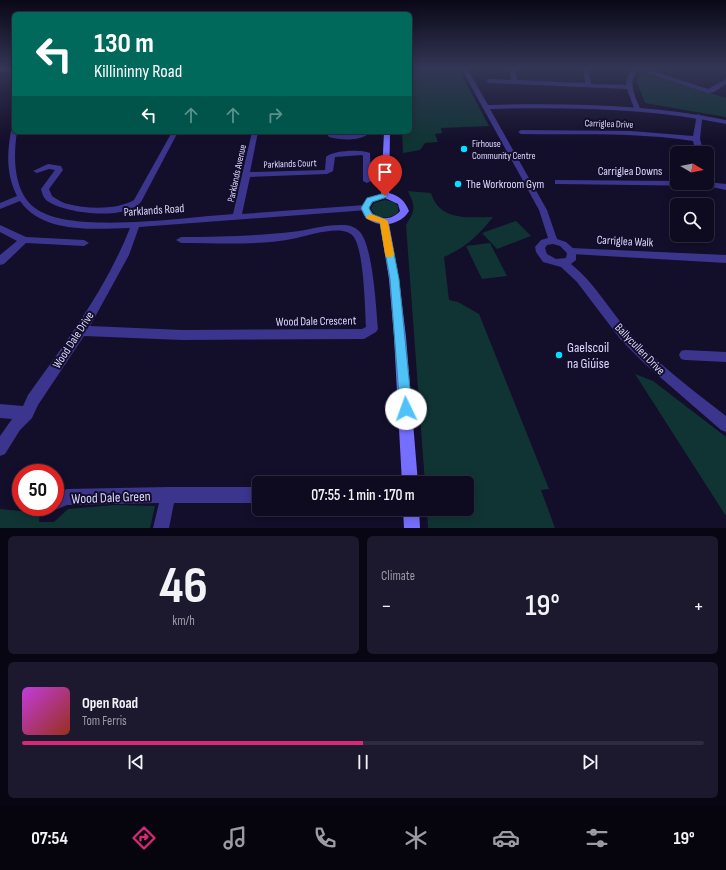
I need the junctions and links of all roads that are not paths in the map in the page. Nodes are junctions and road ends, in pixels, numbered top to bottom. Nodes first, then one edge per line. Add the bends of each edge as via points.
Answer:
1 (477, 93) edge
2 (630, 93) edge
3 (485, 107) junction
4 (637, 108) junction
5 (698, 116) junction
6 (726, 122) edge
7 (521, 132) dead end
8 (14, 134) edge
9 (174, 134) edge
10 (255, 134) edge
11 (330, 134) edge
12 (363, 134) edge
13 (387, 134) edge
14 (696, 139) junction
15 (698, 146) edge
16 (37, 171) dead end
17 (245, 175) junction
18 (367, 181) dead end
19 (558, 182) dead end
20 (670, 183) edge
21 (714, 184) edge
22 (726, 187) edge
23 (385, 196) junction
24 (22, 197) junction
25 (0, 206) edge
26 (365, 208) junction
27 (237, 218) junction
28 (384, 222) junction
29 (136, 224) junction
30 (0, 228) edge
31 (24, 240) junction
32 (181, 240) dead end
33 (553, 241) junction
34 (84, 243) dead end
35 (571, 251) junction
36 (726, 259) edge
37 (0, 261) edge
38 (564, 264) junction
39 (81, 331) junction
40 (685, 355) dead end
41 (726, 357) edge
42 (0, 411) edge
43 (28, 413) junction
44 (726, 425) edge
45 (0, 449) edge
46 (410, 476) edge
47 (168, 495) junction
48 (252, 495) edge
49 (64, 499) edge
50 (411, 516) edge
51 (161, 528) edge
52 (412, 528) edge

1 - 3 street
2 - 4 street
3 - 4 street
3 - 33 street via 543,210
4 - 5 street
5 - 6 street
5 - 14 street
7 - 14 street, Carriglea Drive via 609,132
8 - 24 street, Parklands Road via 12,173
9 - 16 street via 138,202 133,206 88,209 66,206 48,197 45,189 58,168 48,166
10 - 17 street, Parklands Avenue
11 - 12 street via 337,137
13 - 23 main road
14 - 15 street
17 - 18 street, Parklands Court via 327,172 333,154 363,154 367,155
17 - 27 street, Parklands Avenue
19 - 20 street, Carriglea Downs
21 - 22 street, Carriglea Downs
23 - 26 main road via 370,200
23 - 28 main road via 398,199 405,211 399,218
24 - 25 street
24 - 29 street, Parklands Road via 34,212 50,219 90,226
26 - 27 street, Parklands Road
26 - 28 main road via 369,216
27 - 29 street, Parklands Road
28 - 46 main road via 400,330
29 - 39 street, Wood Dale Drive via 124,255
30 - 31 street
31 - 34 street
31 - 37 street
32 - 39 street, Wood Dale Crescent via 246,240 296,235 320,229 347,228 356,233 361,241 366,264 372,329 364,334 198,335
33 - 35 street via 563,244
33 - 38 street, Ballycullen Drive via 542,244 541,254 553,262
35 - 36 street, Carriglea Walk
35 - 38 street via 571,260
38 - 44 street, Ballycullen Drive via 588,289 625,336 684,391
39 - 43 street, Wood Dale Drive via 33,400
40 - 41 street
42 - 43 street
43 - 45 street, Wood Dale Drive via 15,426
47 - 48 street, Wood Dale Green
47 - 49 street, Wood Dale Green
47 - 51 street, Wood Dale Green
50 - 52 main road

